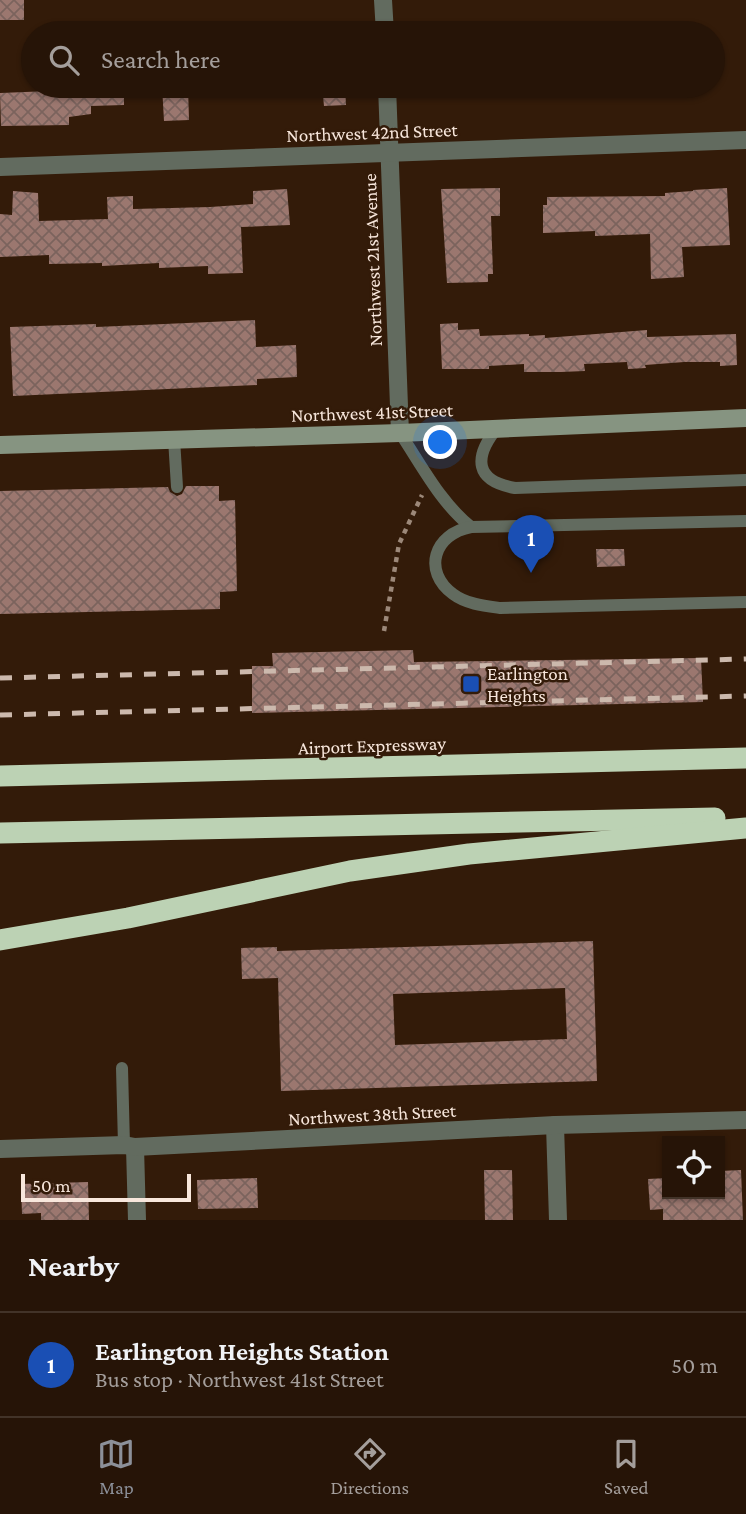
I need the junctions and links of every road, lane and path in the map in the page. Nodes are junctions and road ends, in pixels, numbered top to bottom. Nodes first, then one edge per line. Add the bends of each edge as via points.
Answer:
1 (383, 0) edge
2 (384, 21) edge
3 (387, 98) edge
4 (746, 140) edge
5 (389, 152) junction
6 (0, 167) edge
7 (746, 418) edge
8 (497, 428) junction
9 (400, 433) junction
10 (174, 439) junction
11 (0, 445) edge
12 (430, 478) junction
13 (746, 480) edge
14 (177, 486) dead end
15 (746, 521) edge
16 (471, 527) junction
17 (746, 602) edge
18 (384, 631) dead end
19 (746, 758) edge
20 (0, 776) edge
21 (746, 818) edge
22 (746, 828) edge
23 (0, 833) edge
24 (0, 940) edge
25 (122, 1068) dead end
26 (746, 1120) edge
27 (555, 1125) junction
28 (129, 1146) junction
29 (0, 1149) edge
30 (137, 1220) edge
31 (558, 1220) edge

1 - 2 street
3 - 5 street, Northwest 21st Avenue
4 - 5 street, Northwest 42nd Street
5 - 6 street, Northwest 42nd Street
5 - 9 street, Northwest 21st Avenue
7 - 8 main road, Northwest 41st Street
8 - 9 main road, Northwest 41st Street
8 - 13 lane via 482,450 480,463 491,480 515,488
9 - 10 main road, Northwest 41st Street
9 - 12 lane
10 - 11 main road, Northwest 41st Street
10 - 14 lane
12 - 16 lane via 454,514
12 - 18 path via 400,544
15 - 16 lane
16 - 17 lane via 457,530 440,543 435,565 443,586 456,597 482,606
19 - 20 highway, Airport Expressway
21 - 23 highway
22 - 24 highway via 376,867
25 - 28 lane
26 - 27 street, Northwest 38th Street
27 - 28 street, Northwest 38th Street
27 - 31 street
28 - 29 street, Northwest 38th Street
28 - 30 street

